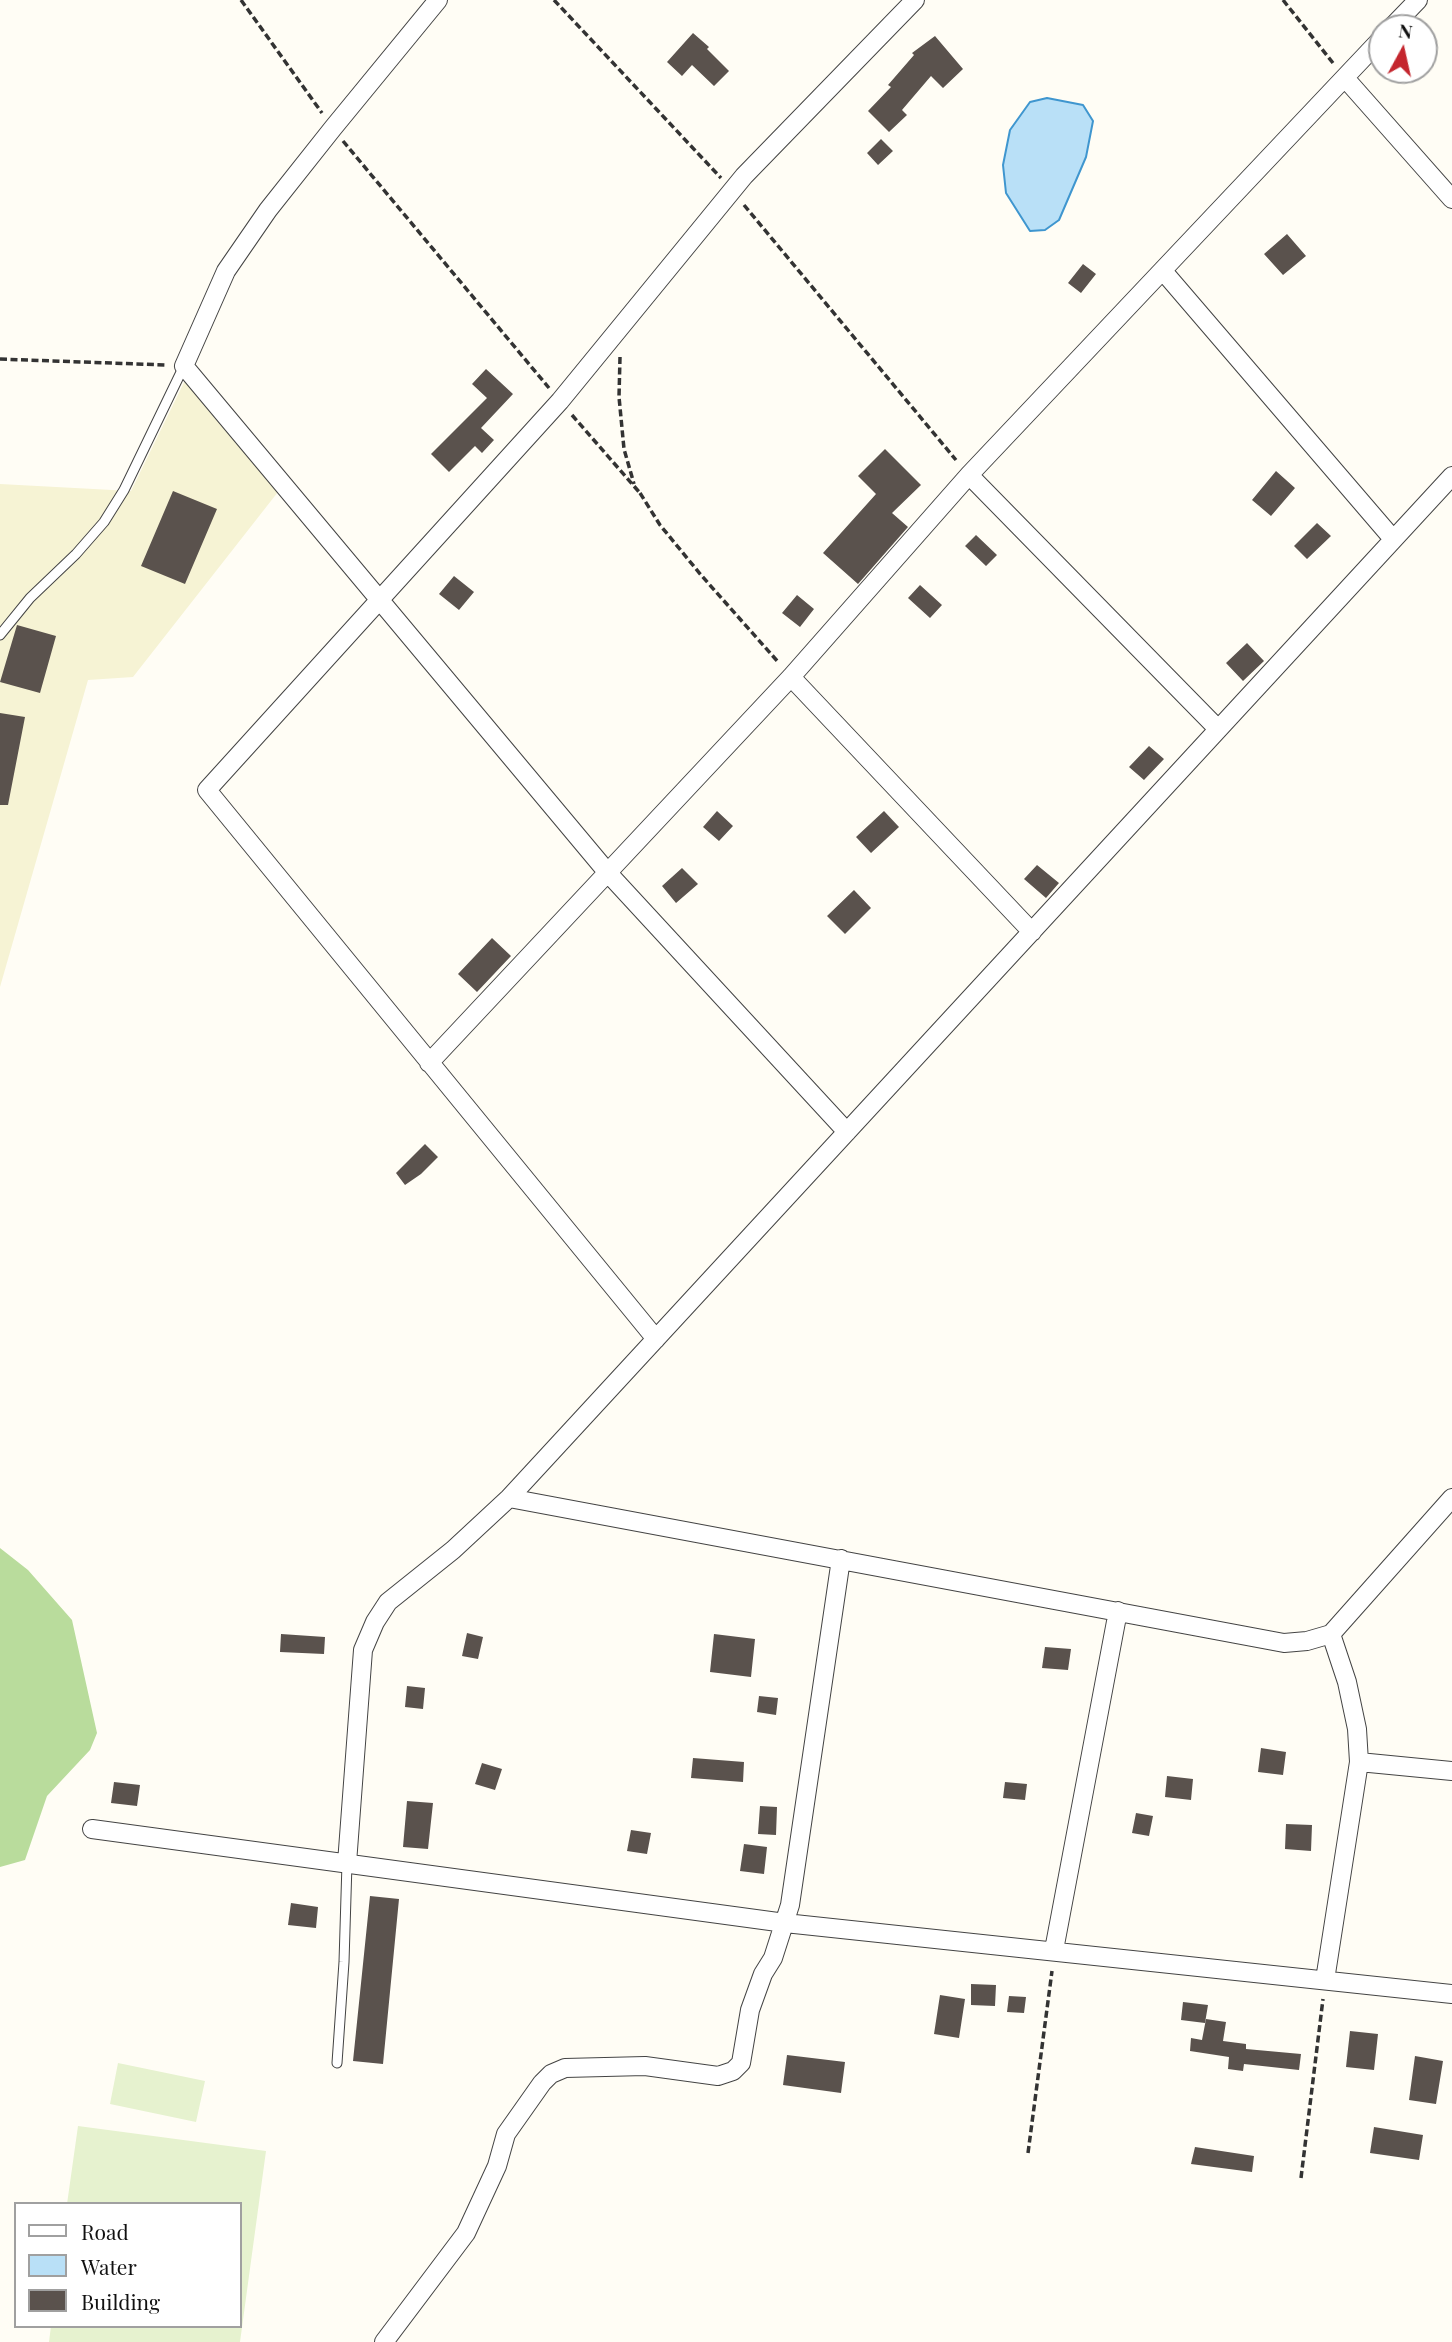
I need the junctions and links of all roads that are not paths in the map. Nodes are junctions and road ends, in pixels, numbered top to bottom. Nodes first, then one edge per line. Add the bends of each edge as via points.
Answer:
1 (438, 0) edge
2 (915, 0) edge
3 (1418, 0) edge
4 (1404, 14) edge
5 (1368, 53) edge
6 (1345, 78) junction
7 (1452, 199) edge
8 (1163, 271) junction
9 (184, 366) junction
10 (969, 475) junction
11 (1452, 476) edge
12 (1393, 540) junction
13 (379, 601) junction
14 (0, 635) edge
15 (792, 677) junction
16 (1219, 729) junction
17 (608, 873) junction
18 (1032, 932) junction
19 (429, 1063) junction
20 (847, 1132) junction
21 (656, 1339) junction
22 (509, 1498) junction
23 (1452, 1498) edge
24 (841, 1559) junction
25 (1118, 1611) junction
26 (1331, 1634) junction
27 (1359, 1762) junction
28 (1452, 1770) edge
29 (92, 1829) dead end
30 (347, 1863) junction
31 (785, 1923) junction
32 (1054, 1950) junction
33 (1325, 1980) junction
34 (1452, 1994) edge
35 (337, 2063) dead end
36 (383, 2342) edge

1 - 9 street via 268,210 226,271
2 - 13 street via 732,190 560,401
3 - 4 street
5 - 6 street
6 - 7 street
6 - 8 street
8 - 10 street
8 - 12 street
9 - 13 street
9 - 14 lane via 124,491 104,522
10 - 15 street
10 - 16 street
11 - 12 street
12 - 16 street
13 - 17 street
13 - 19 street via 207,790
15 - 17 street
15 - 18 street
16 - 18 street
17 - 19 street
17 - 20 street
18 - 20 street
19 - 21 street
20 - 21 street
21 - 22 street
22 - 24 street
22 - 30 street via 388,1602 375,1622 363,1650
23 - 26 street
24 - 25 street
24 - 31 street
25 - 26 street via 1284,1643
25 - 32 street
26 - 27 street via 1350,1693
27 - 28 street
27 - 33 street
29 - 30 street
30 - 31 street
30 - 35 lane
31 - 32 street
31 - 36 street via 750,2010 738,2068 718,2076 645,2066 565,2068 551,2074 506,2134 497,2166 466,2233
32 - 33 street
33 - 34 street

